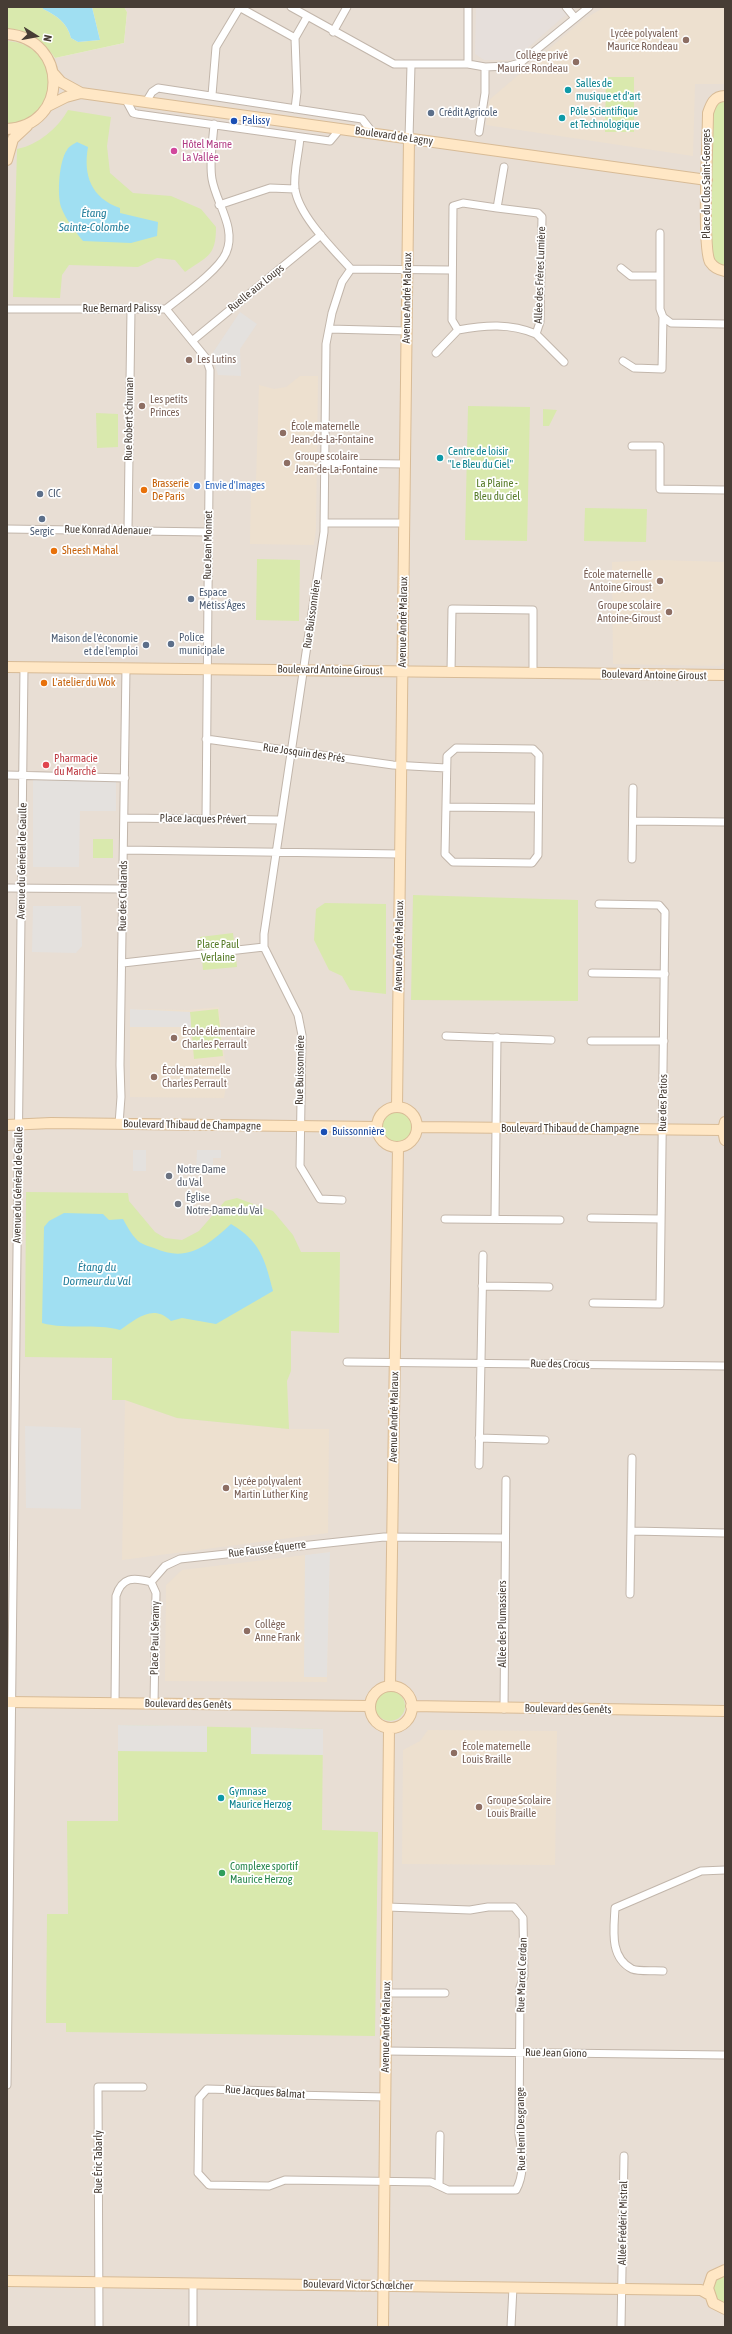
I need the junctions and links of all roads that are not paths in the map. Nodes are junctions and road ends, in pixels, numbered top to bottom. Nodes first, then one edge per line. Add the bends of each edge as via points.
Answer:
1 (239, 7) edge
2 (290, 7) edge
3 (347, 7) edge
4 (468, 7) edge
5 (566, 7) edge
6 (590, 7) edge
7 (307, 17) junction
8 (575, 18) junction
9 (333, 32) junction
10 (7, 34) edge
11 (295, 38) junction
12 (468, 64) junction
13 (411, 65) junction
14 (485, 68) junction
15 (54, 74) junction
16 (81, 93) junction
17 (212, 96) junction
18 (725, 96) edge
19 (126, 100) junction
20 (146, 102) junction
21 (48, 106) junction
22 (295, 109) junction
23 (29, 124) junction
24 (214, 124) junction
25 (7, 129) edge
26 (340, 129) junction
27 (479, 132) dead end
28 (373, 133) junction
29 (300, 137) junction
30 (409, 138) junction
31 (7, 160) edge
32 (504, 167) dead end
33 (707, 180) junction
34 (295, 189) junction
35 (219, 205) junction
36 (497, 208) junction
37 (660, 233) dead end
38 (321, 235) junction
39 (621, 268) dead end
40 (351, 269) junction
41 (408, 270) junction
42 (452, 270) junction
43 (725, 271) edge
44 (660, 276) junction
45 (7, 309) edge
46 (131, 309) junction
47 (166, 309) junction
48 (663, 318) junction
49 (725, 324) edge
50 (329, 329) junction
51 (458, 330) junction
52 (407, 331) junction
53 (536, 334) junction
54 (192, 341) junction
55 (436, 353) dead end
56 (623, 361) dead end
57 (564, 362) dead end
58 (632, 446) dead end
59 (325, 463) junction
60 (405, 464) junction
61 (725, 490) edge
62 (404, 522) junction
63 (324, 523) junction
64 (7, 529) edge
65 (128, 529) junction
66 (208, 532) junction
67 (7, 667) edge
68 (24, 668) junction
69 (126, 668) junction
70 (207, 669) junction
71 (304, 669) junction
72 (402, 672) junction
73 (451, 672) junction
74 (533, 673) junction
75 (725, 675) edge
76 (206, 739) junction
77 (291, 750) junction
78 (401, 766) junction
79 (446, 768) junction
80 (7, 775) edge
81 (23, 775) junction
82 (125, 778) junction
83 (633, 788) dead end
84 (446, 807) junction
85 (538, 808) junction
86 (125, 818) junction
87 (206, 819) junction
88 (280, 820) junction
89 (633, 821) junction
90 (725, 822) edge
91 (124, 850) junction
92 (275, 853) junction
93 (400, 854) junction
94 (632, 859) dead end
95 (7, 888) edge
96 (21, 888) junction
97 (124, 889) junction
98 (599, 904) dead end
99 (264, 947) junction
100 (123, 963) junction
101 (592, 973) dead end
102 (665, 974) junction
103 (446, 1036) dead end
104 (497, 1037) junction
105 (551, 1040) dead end
106 (591, 1041) dead end
107 (664, 1041) junction
108 (397, 1106) junction
109 (18, 1124) junction
110 (119, 1124) junction
111 (7, 1125) edge
112 (300, 1126) junction
113 (376, 1127) junction
114 (418, 1128) junction
115 (496, 1129) junction
116 (662, 1130) junction
117 (724, 1131) edge
118 (398, 1147) junction
119 (342, 1200) dead end
120 (592, 1218) dead end
121 (445, 1219) dead end
122 (495, 1219) junction
123 (661, 1219) junction
124 (560, 1220) dead end
125 (483, 1255) dead end
126 (482, 1286) junction
127 (549, 1288) dead end
128 (593, 1303) dead end
129 (347, 1362) dead end
130 (394, 1362) junction
131 (480, 1363) junction
132 (725, 1366) edge
133 (479, 1438) junction
134 (546, 1440) dead end
135 (632, 1458) dead end
136 (479, 1464) dead end
137 (506, 1480) dead end
138 (632, 1531) junction
139 (725, 1533) edge
140 (392, 1537) junction
141 (504, 1538) junction
142 (151, 1582) junction
143 (630, 1594) dead end
144 (390, 1686) junction
145 (9, 1702) edge
146 (116, 1703) junction
147 (154, 1703) junction
148 (370, 1706) junction
149 (411, 1706) junction
150 (504, 1709) junction
151 (725, 1711) edge
152 (389, 1728) junction
153 (725, 1870) edge
154 (387, 1907) junction
155 (663, 1970) dead end
156 (386, 1993) junction
157 (445, 1993) dead end
158 (386, 2052) junction
159 (520, 2053) junction
160 (725, 2055) edge
161 (7, 2085) edge
162 (143, 2087) dead end
163 (386, 2097) junction
164 (440, 2135) dead end
165 (624, 2156) dead end
166 (385, 2182) junction
167 (439, 2185) junction
168 (725, 2270) edge
169 (7, 2281) edge
170 (99, 2282) junction
171 (192, 2282) junction
172 (384, 2286) junction
173 (513, 2287) junction
174 (622, 2289) junction
175 (708, 2294) junction
176 (725, 2310) edge
177 (99, 2327) edge
178 (193, 2327) edge
179 (383, 2327) edge
180 (511, 2327) edge
181 (621, 2327) edge

1 - 11 street
1 - 17 street via 216,47
2 - 7 street
3 - 9 street
4 - 12 street
5 - 8 street
6 - 8 street
7 - 9 street
7 - 11 street
8 - 14 street via 520,63
9 - 13 street via 394,64
10 - 15 street via 30,40 41,49
11 - 22 street
12 - 13 street
12 - 14 street
13 - 30 street
14 - 27 street via 485,93
15 - 16 street, Boulevard de Lagny via 61,82
15 - 21 street via 52,96
16 - 19 street, Boulevard de Lagny
16 - 21 street, Boulevard de Lagny
17 - 20 street via 158,88
17 - 22 street
18 - 33 street, Place du Clos Saint-Georges via 720,96 713,102 708,113
19 - 20 street, Boulevard de Lagny
19 - 24 street via 133,113
20 - 26 street, Boulevard de Lagny
21 - 23 street
22 - 28 street via 362,119
23 - 25 street
23 - 31 street via 13,139
24 - 29 street
24 - 35 street, Rue Bernard Palissy via 212,179
26 - 28 street, Boulevard de Lagny
26 - 29 street via 330,140
28 - 30 street, Boulevard de Lagny
29 - 34 street
30 - 33 street, Boulevard de Lagny
30 - 41 street, Avenue André Malraux
32 - 36 street
33 - 43 street, Place du Clos Saint-Georges via 707,250 710,261 718,270
34 - 35 street via 270,188
34 - 38 street via 301,206
35 - 47 street, Rue Bernard Palissy via 229,228 230,240 226,253 218,265
36 - 42 street, Allée des Frères Lumière via 463,203 453,206
36 - 53 street, Allée des Frères Lumière via 538,213 542,216 540,322
37 - 44 street
38 - 40 street
38 - 54 street, Ruelle aux Loups
39 - 44 street via 631,276
40 - 41 street
40 - 50 street, Rue Buissonnière via 342,282
41 - 42 street
41 - 52 street, Avenue André Malraux
42 - 51 street, Allée des Frères Lumière via 452,320
44 - 48 street via 660,309
45 - 46 street, Rue Bernard Palissy
46 - 47 street, Rue Bernard Palissy
46 - 65 street, Rue Robert Schuman
47 - 54 street, Rue Jean Monnet
48 - 49 street via 671,323
48 - 56 street via 662,369 634,368
50 - 52 street
50 - 59 street, Rue Buissonnière via 326,344
51 - 53 street, Allée des Frères Lumière via 509,326
51 - 55 street
52 - 60 street, Avenue André Malraux
53 - 57 street
54 - 66 street, Rue Jean Monnet via 206,358 210,370
58 - 61 street via 660,446 660,489
59 - 60 street
59 - 63 street, Rue Buissonnière
60 - 62 street, Avenue André Malraux
62 - 63 street
62 - 72 street, Avenue André Malraux
63 - 71 street, Rue Buissonnière
64 - 65 street, Rue Konrad Adenauer
65 - 66 street, Rue Konrad Adenauer
66 - 70 street, Rue Jean Monnet
67 - 68 street, Boulevard Antoine Giroust
68 - 69 street, Boulevard Antoine Giroust
68 - 81 street, Avenue du Général de Gaulle
69 - 70 street, Boulevard Antoine Giroust
69 - 82 street, Rue des Chalands
70 - 71 street, Boulevard Antoine Giroust
70 - 76 street, Rue Jean Monnet
71 - 72 street, Boulevard Antoine Giroust
71 - 77 street, Rue Buissonnière
72 - 73 street, Boulevard Antoine Giroust
72 - 78 street, Avenue André Malraux
73 - 74 street, Boulevard Antoine Giroust
73 - 74 street via 452,610 533,610
74 - 75 street, Boulevard Antoine Giroust
76 - 77 street, Rue Josquin des Prés
76 - 87 street, Rue Jean Monnet
77 - 78 street, Rue Josquin des Prés
77 - 88 street, Rue Buissonnière
78 - 79 street, Rue Josquin des Prés
78 - 93 street, Avenue André Malraux
79 - 84 street
79 - 85 street via 447,756 456,748 533,749 539,755
80 - 81 street
81 - 82 street
81 - 96 street, Avenue du Général de Gaulle
82 - 86 street, Rue des Chalands
83 - 89 street
84 - 85 street
84 - 85 street via 445,854 453,862 532,862 538,855
86 - 87 street, Place Jacques Prévert
86 - 91 street, Rue des Chalands
87 - 88 street, Place Jacques Prévert
88 - 92 street, Rue Buissonnière
89 - 90 street
89 - 94 street
91 - 92 street
91 - 97 street, Rue des Chalands
92 - 93 street
92 - 99 street, Rue Buissonnière
93 - 108 street, Avenue André Malraux
95 - 96 street
96 - 97 street
96 - 109 street, Avenue du Général de Gaulle
97 - 100 street, Rue des Chalands
98 - 102 street, Rue des Patios via 659,905 665,912
99 - 100 street
99 - 112 street, Rue Buissonnière via 298,1015 302,1035
100 - 110 street, Rue des Chalands
101 - 102 street
102 - 107 street, Rue des Patios
103 - 104 street
104 - 105 street
104 - 115 street
106 - 107 street
107 - 116 street, Rue des Patios
108 - 113 street via 390,1107 380,1114
108 - 114 street via 409,1110 417,1121
109 - 110 street, Boulevard Thibaud de Champagne
109 - 111 street, Boulevard Thibaud de Champagne
109 - 145 street, Avenue du Général de Gaulle
110 - 112 street, Boulevard Thibaud de Champagne
112 - 113 street, Boulevard Thibaud de Champagne
112 - 119 street, Rue Buissonnière via 300,1166 320,1199
113 - 118 street via 384,1142
114 - 115 street, Boulevard Thibaud de Champagne
114 - 118 street via 411,1141
115 - 116 street, Boulevard Thibaud de Champagne
115 - 122 street
116 - 117 street, Boulevard Thibaud de Champagne
116 - 123 street, Rue des Patios
118 - 130 street, Avenue André Malraux
120 - 123 street
121 - 122 street
122 - 124 street
123 - 128 street, Rue des Patios via 660,1304
125 - 126 street
126 - 127 street
126 - 131 street
129 - 130 street, Rue des Crocus
130 - 131 street, Rue des Crocus
130 - 140 street, Avenue André Malraux
131 - 132 street, Rue des Crocus
131 - 133 street
133 - 134 street
133 - 136 street
135 - 138 street
137 - 141 street, Allée des Plumassiers
138 - 139 street
138 - 143 street
140 - 141 street
140 - 142 street, Rue Fausse Équerre via 180,1559 165,1566
140 - 144 street, Avenue André Malraux
141 - 150 street, Allée des Plumassiers
142 - 146 street via 126,1580 119,1586 116,1596
142 - 147 street, Place Paul Séramy via 156,1593
144 - 148 street via 377,1691
144 - 149 street via 407,1694
145 - 146 street, Boulevard des Genêts
145 - 161 street, Avenue du Général de Gaulle
146 - 147 street, Boulevard des Genêts
147 - 148 street, Boulevard des Genêts
148 - 152 street via 373,1719
149 - 150 street, Boulevard des Genêts
149 - 152 street via 408,1719
150 - 151 street, Boulevard des Genêts
152 - 154 street, Avenue André Malraux
153 - 155 street via 701,1871 615,1908 614,1938 618,1958 633,1969
154 - 156 street, Avenue André Malraux
154 - 159 street, Rue Marcel Cerdan via 470,1910 514,1907 523,1918 524,1976 520,1987
156 - 157 street
156 - 158 street, Avenue André Malraux
158 - 159 street, Rue Jean Giono
158 - 163 street, Avenue André Malraux
159 - 160 street, Rue Jean Giono
159 - 167 street, Rue Henri Desgrange via 519,2135 522,2147 522,2180 516,2190 448,2190
162 - 170 street, Rue Éric Tabarly via 98,2087
163 - 166 street, Avenue André Malraux
163 - 166 street, Rue Jacques Balmat via 207,2090 199,2098 198,2104 198,2173 209,2185 269,2186 285,2180
164 - 167 street
165 - 174 street, Allée Frédéric Mistral
166 - 167 street, Rue Henri Desgrange via 431,2182
166 - 172 street, Avenue André Malraux
168 - 175 street via 712,2276
169 - 170 street, Boulevard Victor Schœlcher
170 - 171 street, Boulevard Victor Schœlcher
170 - 177 street
171 - 172 street, Boulevard Victor Schœlcher
171 - 178 street
172 - 173 street, Boulevard Victor Schœlcher
172 - 179 street, Avenue André Malraux
173 - 174 street, Boulevard Victor Schœlcher
173 - 180 street
174 - 175 street, Boulevard Victor Schœlcher via 701,2290
174 - 181 street, Allée Frédéric Mistral
175 - 176 street via 713,2303

